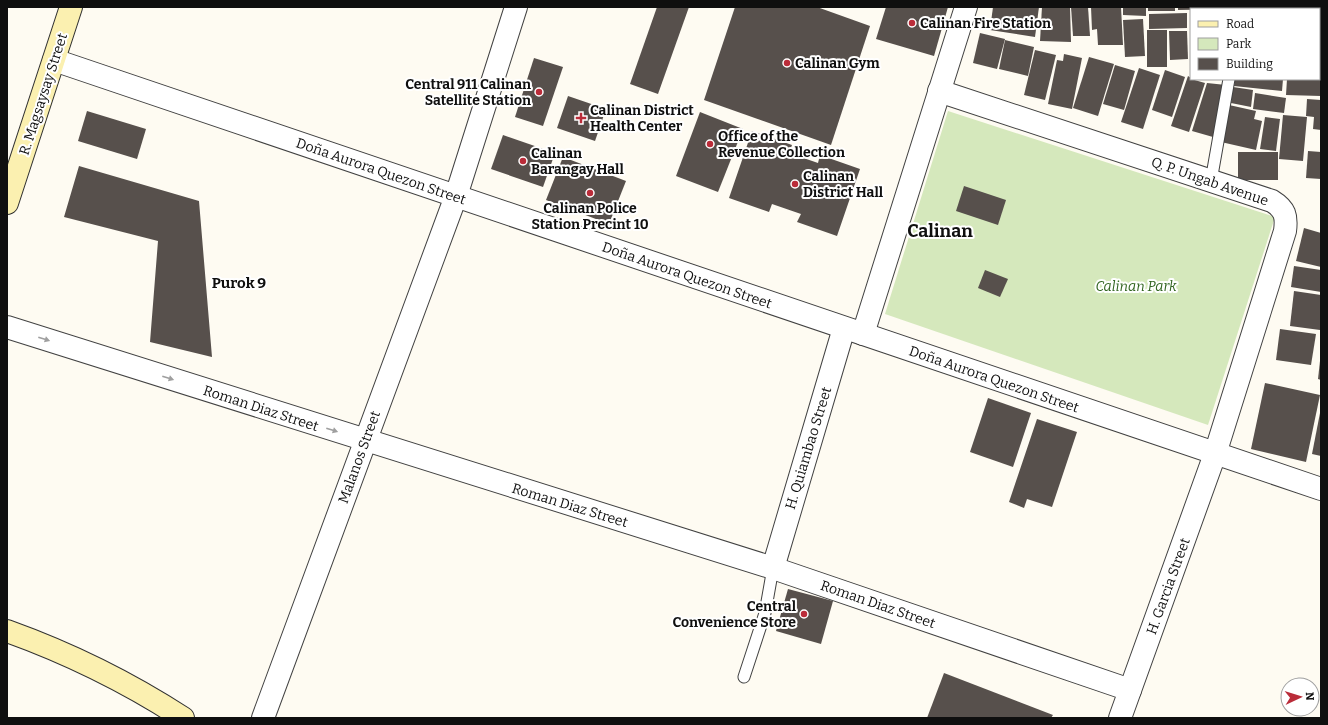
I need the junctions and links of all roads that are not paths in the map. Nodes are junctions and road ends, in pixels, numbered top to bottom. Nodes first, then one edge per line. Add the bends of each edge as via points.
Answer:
1 (71, 7) edge
2 (516, 7) edge
3 (966, 7) edge
4 (54, 60) junction
5 (1229, 80) edge
6 (939, 91) junction
7 (1211, 181) junction
8 (456, 196) junction
9 (7, 203) edge
10 (7, 327) edge
11 (854, 331) junction
12 (366, 441) junction
13 (1215, 454) junction
14 (1321, 489) edge
15 (773, 568) junction
16 (7, 631) edge
17 (744, 677) dead end
18 (1130, 690) junction
19 (183, 718) edge
20 (263, 718) edge
21 (1120, 718) edge

1 - 4 main road, R. Magsaysay Street
2 - 8 street, Malanos Street
3 - 6 street, H. Quiambao Street
4 - 8 street, Doña Aurora Quezon Street
4 - 9 main road, R. Magsaysay Street
5 - 7 lane
6 - 7 street, Q. P. Ungab Avenue
6 - 11 street, H. Quiambao Street
7 - 13 street, Q. P. Ungab Avenue via 1272,201 1280,206 1286,222
8 - 11 street, Doña Aurora Quezon Street
8 - 12 street, Malanos Street
10 -> 12 street, Roman Diaz Street
11 - 13 street, Doña Aurora Quezon Street
11 - 15 street, H. Quiambao Street
12 - 15 street, Roman Diaz Street
12 - 20 street, Malanos Street
13 - 14 street, Doña Aurora Quezon Street
13 - 18 street, H. Garcia Street
15 - 17 lane via 765,613
15 - 18 street, Roman Diaz Street
16 - 19 main road via 91,665 151,697
18 - 21 street, H. Garcia Street

